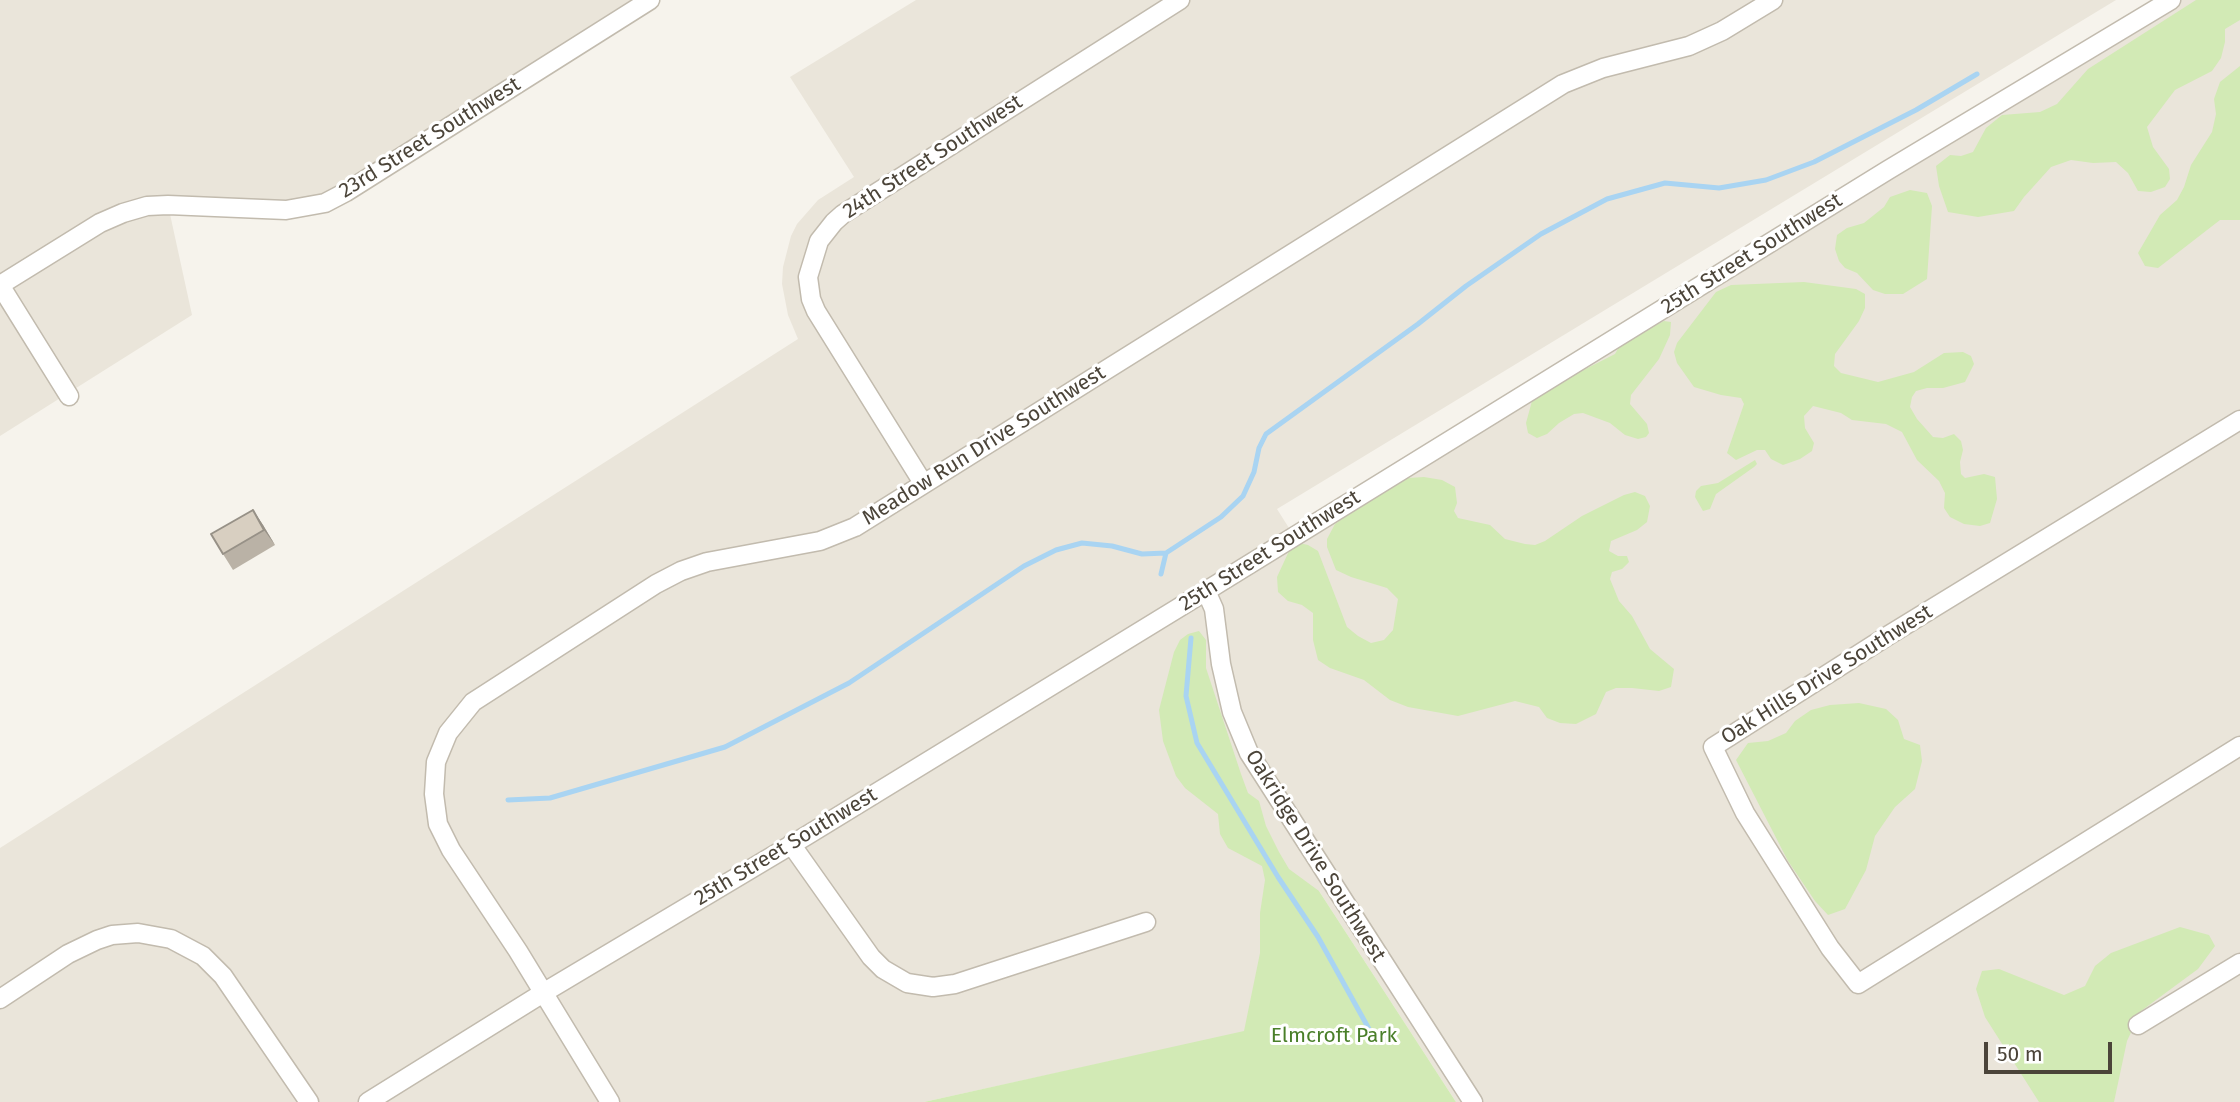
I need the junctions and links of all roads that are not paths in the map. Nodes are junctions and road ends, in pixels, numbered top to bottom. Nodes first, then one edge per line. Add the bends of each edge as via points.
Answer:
1 (650, 0) edge
2 (1180, 0) edge
3 (1773, 0) edge
4 (2171, 0) edge
5 (0, 285) edge
6 (69, 396) dead end
7 (2240, 420) edge
8 (923, 483) junction
9 (1206, 590) junction
10 (2240, 746) edge
11 (792, 844) junction
12 (1146, 922) dead end
13 (2240, 962) edge
14 (543, 993) junction
15 (0, 999) edge
16 (2138, 1025) dead end
17 (309, 1102) edge
18 (368, 1102) edge
19 (610, 1102) edge
20 (1473, 1102) edge

1 - 5 street, 23rd Street Southwest via 325,202 286,210 147,206 100,223
2 - 8 street, 24th Street Southwest via 843,214 819,241 808,277 816,311
3 - 8 street, Meadow Run Drive Southwest via 1689,46 1603,68 1563,84
4 - 9 street, 25th Street Southwest
5 - 6 street
7 - 10 street, Oak Hills Drive Southwest via 1713,747 1745,813 1858,984
8 - 14 street, Meadow Run Drive Southwest via 833,537 707,562 668,578 482,694 456,722 436,762 438,824
9 - 11 street, 25th Street Southwest
9 - 20 street, Oakridge Drive Southwest via 1214,609 1232,712 1249,753
11 - 12 street via 871,957 907,983 955,984
11 - 14 street, 25th Street Southwest
13 - 16 street
14 - 18 street, 25th Street Southwest
14 - 19 street, Meadow Run Drive Southwest
15 - 17 street via 97,940 138,933 172,939 217,969

